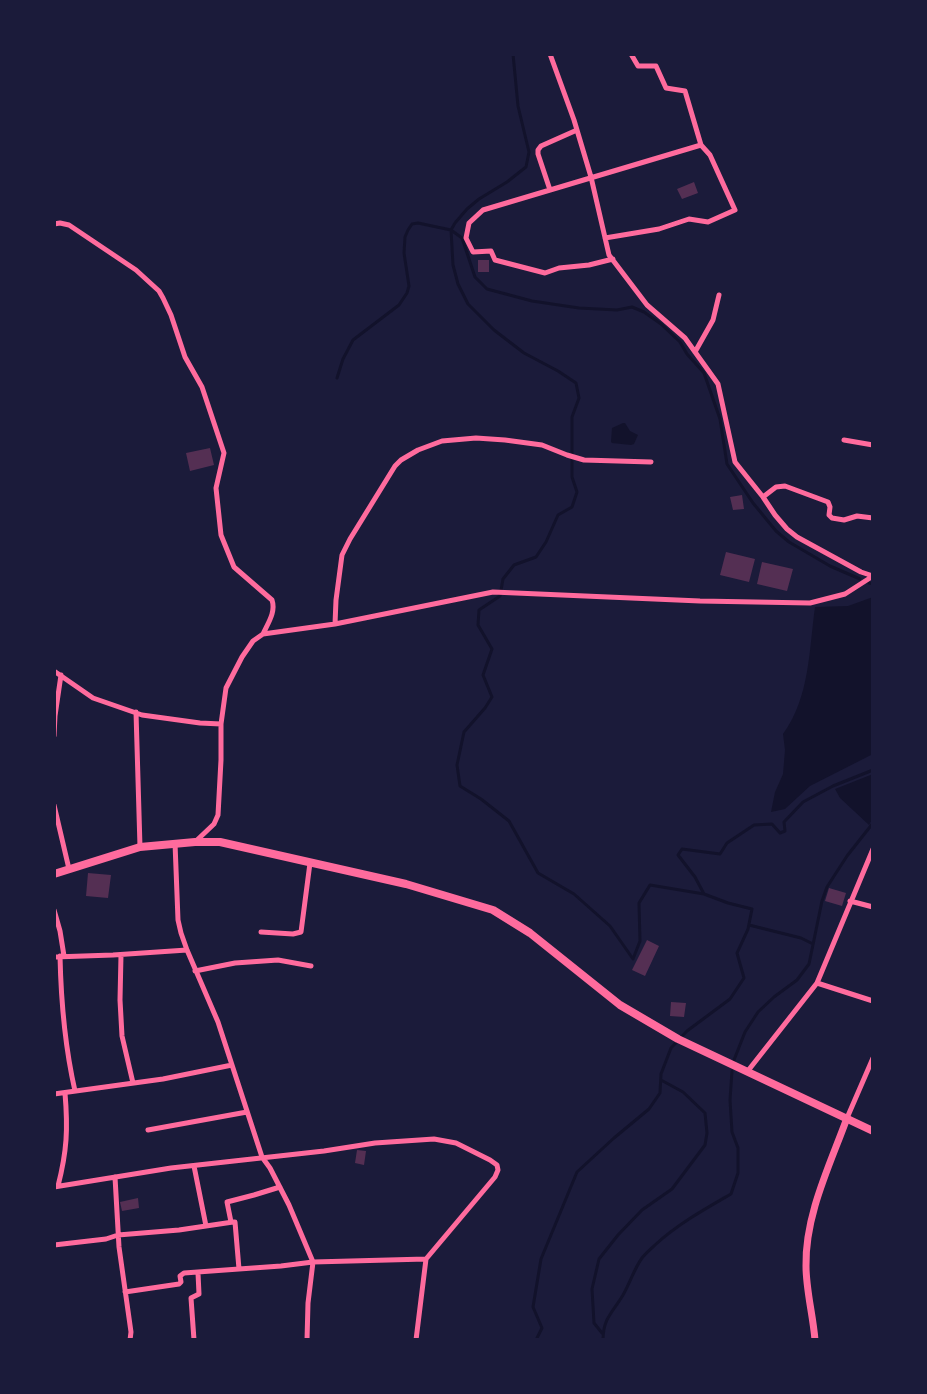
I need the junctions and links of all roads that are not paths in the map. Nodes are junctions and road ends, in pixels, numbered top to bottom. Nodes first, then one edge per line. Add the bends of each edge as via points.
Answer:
1 (550, 54) edge
2 (630, 54) edge
3 (577, 130) junction
4 (701, 145) junction
5 (591, 177) junction
6 (550, 190) junction
7 (54, 224) edge
8 (605, 238) junction
9 (613, 259) junction
10 (719, 295) dead end
11 (695, 352) junction
12 (844, 440) dead end
13 (873, 446) edge
14 (651, 462) dead end
15 (763, 497) junction
16 (873, 518) edge
17 (873, 576) edge
18 (335, 624) junction
19 (263, 634) junction
20 (54, 671) edge
21 (61, 675) junction
22 (136, 712) junction
23 (221, 724) junction
24 (54, 736) edge
25 (54, 805) edge
26 (195, 842) junction
27 (175, 843) junction
28 (140, 847) junction
29 (873, 849) edge
30 (310, 862) junction
31 (69, 869) junction
32 (54, 874) edge
33 (850, 901) junction
34 (873, 907) edge
35 (54, 910) edge
36 (261, 932) dead end
37 (187, 950) junction
38 (121, 955) junction
39 (59, 956) edge
40 (311, 966) dead end
41 (195, 971) junction
42 (817, 983) junction
43 (873, 1001) edge
44 (873, 1058) edge
45 (232, 1065) junction
46 (747, 1072) junction
47 (134, 1083) junction
48 (75, 1091) junction
49 (65, 1093) junction
50 (54, 1094) edge
51 (247, 1112) junction
52 (848, 1118) junction
53 (148, 1130) dead end
54 (873, 1131) edge
55 (262, 1157) junction
56 (194, 1166) junction
57 (115, 1177) junction
58 (56, 1187) edge
59 (280, 1187) junction
60 (231, 1222) junction
61 (206, 1226) junction
62 (118, 1235) junction
63 (54, 1245) edge
64 (426, 1259) junction
65 (313, 1262) junction
66 (239, 1269) junction
67 (198, 1273) junction
68 (125, 1292) junction
69 (130, 1340) edge
70 (194, 1340) edge
71 (307, 1340) edge
72 (416, 1340) edge
73 (815, 1340) edge

1 - 3 street
2 - 4 street via 638,66 656,66 666,88 685,91
3 - 5 street
3 - 6 street via 538,150
4 - 5 street
4 - 8 street via 710,155 735,210 708,222 689,219 659,229
5 - 6 street
5 - 8 street
6 - 9 street via 483,210 469,223 466,238 473,252 491,251 495,260 545,273
7 - 19 street via 69,225 136,270 163,297 185,357 202,387 224,453 216,488 221,535 234,567 274,606
8 - 9 street
9 - 11 street via 648,305
10 - 11 street via 713,320
11 - 15 street via 718,384 735,462
12 - 13 street
14 - 18 street via 584,460 542,445 477,438 442,441 418,450 395,466 342,555
15 - 16 street via 776,487 785,486 828,502 832,518
15 - 17 street via 797,537
17 - 18 street via 845,594 810,603 493,592
18 - 19 street
19 - 23 street via 242,657 226,688
20 - 21 street
21 - 22 street via 93,698
21 - 24 street
22 - 23 street
22 - 28 street
23 - 26 street via 218,815
25 - 31 street
26 - 27 main road
26 - 30 main road via 220,842
27 - 28 main road
27 - 37 street via 178,920
28 - 31 main road
29 - 33 street
30 - 36 street via 301,932
30 - 46 main road via 494,910 530,933 620,1005 678,1039
31 - 32 main road
33 - 34 street
33 - 42 street
35 - 39 street via 60,931
37 - 38 street
37 - 41 street
38 - 39 street
38 - 47 street via 122,1036
39 - 48 street via 65,1041
40 - 41 street via 278,960
41 - 45 street
42 - 43 street
42 - 46 street
44 - 52 street
45 - 47 street
45 - 51 street
46 - 52 main road
47 - 48 street
48 - 49 street
49 - 50 street
49 - 58 street via 67,1140
51 - 53 street
51 - 55 street
52 - 54 main road
52 - 73 main road via 820,1193 807,1242 806,1267
55 - 56 street
55 - 59 street
55 - 64 street via 439,1139 490,1160 497,1165 495,1177
56 - 57 street
56 - 61 street
57 - 58 street
57 - 62 street
59 - 60 street via 228,1201
59 - 65 street
60 - 61 street
60 - 66 street via 235,1222
61 - 62 street
62 - 63 street
62 - 68 street
64 - 65 street
64 - 72 street
65 - 66 street
65 - 71 street
66 - 67 street
67 - 68 street via 181,1275 178,1284
67 - 70 street via 199,1294 191,1298
68 - 69 street

